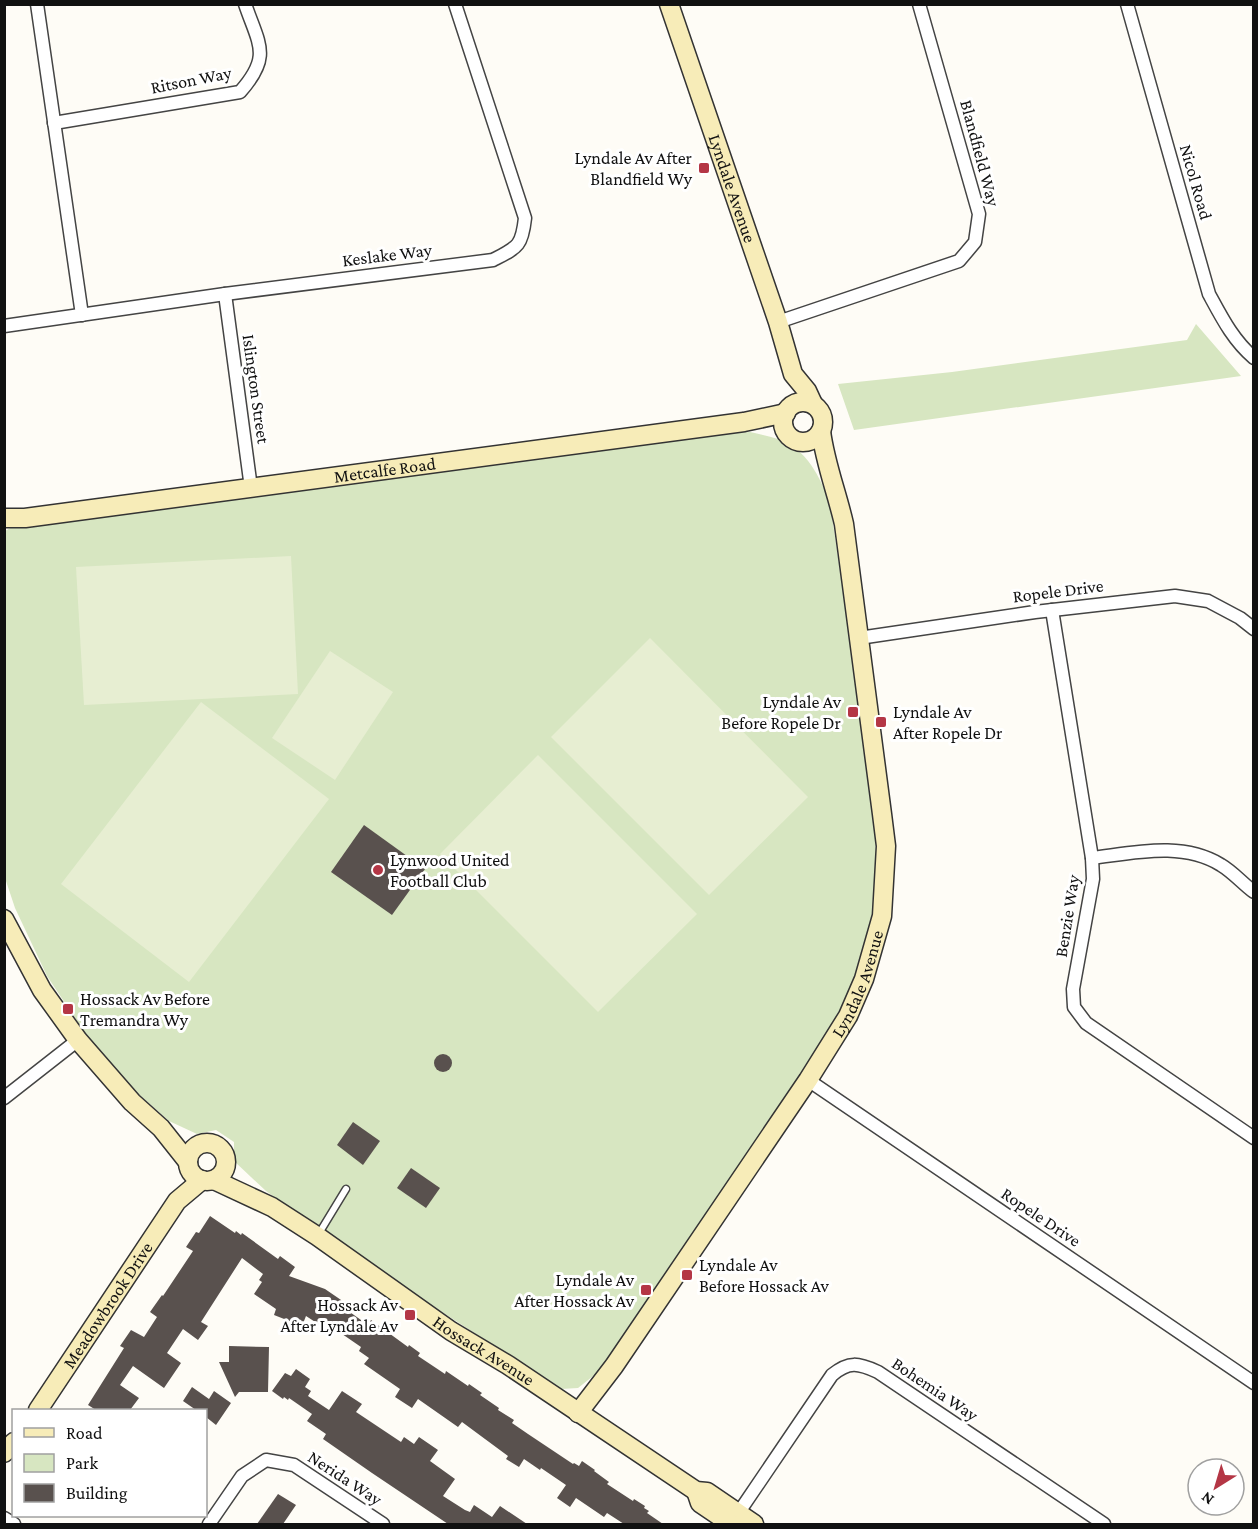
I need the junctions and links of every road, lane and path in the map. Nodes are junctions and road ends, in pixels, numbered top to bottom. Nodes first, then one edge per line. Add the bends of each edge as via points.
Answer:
1 (37, 4) edge
2 (245, 4) edge
3 (455, 4) edge
4 (669, 4) edge
5 (919, 4) edge
6 (1127, 4) edge
7 (54, 123) junction
8 (225, 294) junction
9 (82, 315) junction
10 (778, 322) junction
11 (4, 326) edge
12 (1254, 358) edge
13 (794, 374) junction
14 (813, 404) junction
15 (788, 410) junction
16 (744, 422) junction
17 (821, 431) junction
18 (793, 438) junction
19 (830, 477) junction
20 (251, 488) junction
21 (25, 518) junction
22 (4, 519) edge
23 (4, 526) edge
24 (1052, 610) junction
25 (1254, 629) edge
26 (859, 638) junction
27 (1092, 858) junction
28 (1254, 892) edge
29 (4, 919) edge
30 (78, 1040) junction
31 (808, 1080) junction
32 (4, 1098) edge
33 (160, 1128) junction
34 (1254, 1138) edge
35 (198, 1145) junction
36 (203, 1171) junction
37 (346, 1189) dead end
38 (317, 1236) junction
39 (1254, 1383) edge
40 (39, 1409) edge
41 (578, 1413) junction
42 (4, 1518) edge
43 (734, 1521) edge
44 (14, 1524) edge
45 (208, 1524) edge
46 (383, 1524) edge
47 (754, 1524) edge
48 (1104, 1524) edge

1 - 7 street
2 - 7 street, Ritson Way via 262,51 255,75 240,92
3 - 8 street, Keslake Way via 525,218 523,238 514,249 493,260
4 - 10 street, Lyndale Avenue
5 - 10 street, Blandfield Way via 980,214 975,242 959,261
6 - 12 street, Nicol Road via 1209,294 1225,325
7 - 9 street
8 - 9 street, Keslake Way
8 - 20 street, Islington Street
9 - 11 street, Keslake Way
10 - 13 street, Lyndale Avenue
13 - 14 street, Lyndale Avenue
13 - 15 street, Lyndale Avenue
14 - 15 street via 801,402
14 - 17 street, Lyndale Avenue via 823,419
15 - 16 street, Metcalfe Road
15 - 18 street, Lyndale Avenue via 783,424
16 - 18 street, Metcalfe Road
16 - 20 street, Metcalfe Road
17 - 18 street via 808,441
17 - 19 street, Lyndale Avenue
18 - 19 street, Lyndale Avenue
19 - 26 street, Lyndale Avenue via 844,524
20 - 21 street, Metcalfe Road
21 - 22 street, Metcalfe Road
21 - 23 street, Metcalfe Road
24 - 25 street, Ropele Drive via 1175,596 1208,601
24 - 26 street, Ropele Drive
24 - 27 street, Benzie Way
26 - 31 street, Lyndale Avenue via 886,846 882,916 864,979 848,1016
27 - 28 street via 1173,850 1198,855 1222,865
27 - 34 street, Benzie Way via 1093,879 1073,989 1074,1007 1086,1023
29 - 30 street, Hossack Avenue via 42,990
30 - 32 street
30 - 33 street, Hossack Avenue
31 - 39 street, Ropele Drive
31 - 41 street, Lyndale Avenue
33 - 35 street, Hossack Avenue
33 - 36 street, Hossack Avenue
35 - 36 street via 191,1152
35 - 36 street, Hossack Avenue via 209,1143 220,1148 226,1160
36 - 38 street, Hossack Avenue
36 - 40 street, Meadowbrook Drive via 177,1201
37 - 38 lane
38 - 41 street, Hossack Avenue via 451,1331
41 - 43 street, Hossack Avenue via 696,1491 707,1492
42 - 44 street
43 - 47 street, Hossack Avenue
43 - 48 street, Bohemia Way via 832,1375 849,1364 878,1372
45 - 46 street, Nerida Way via 242,1476 266,1460 294,1466

